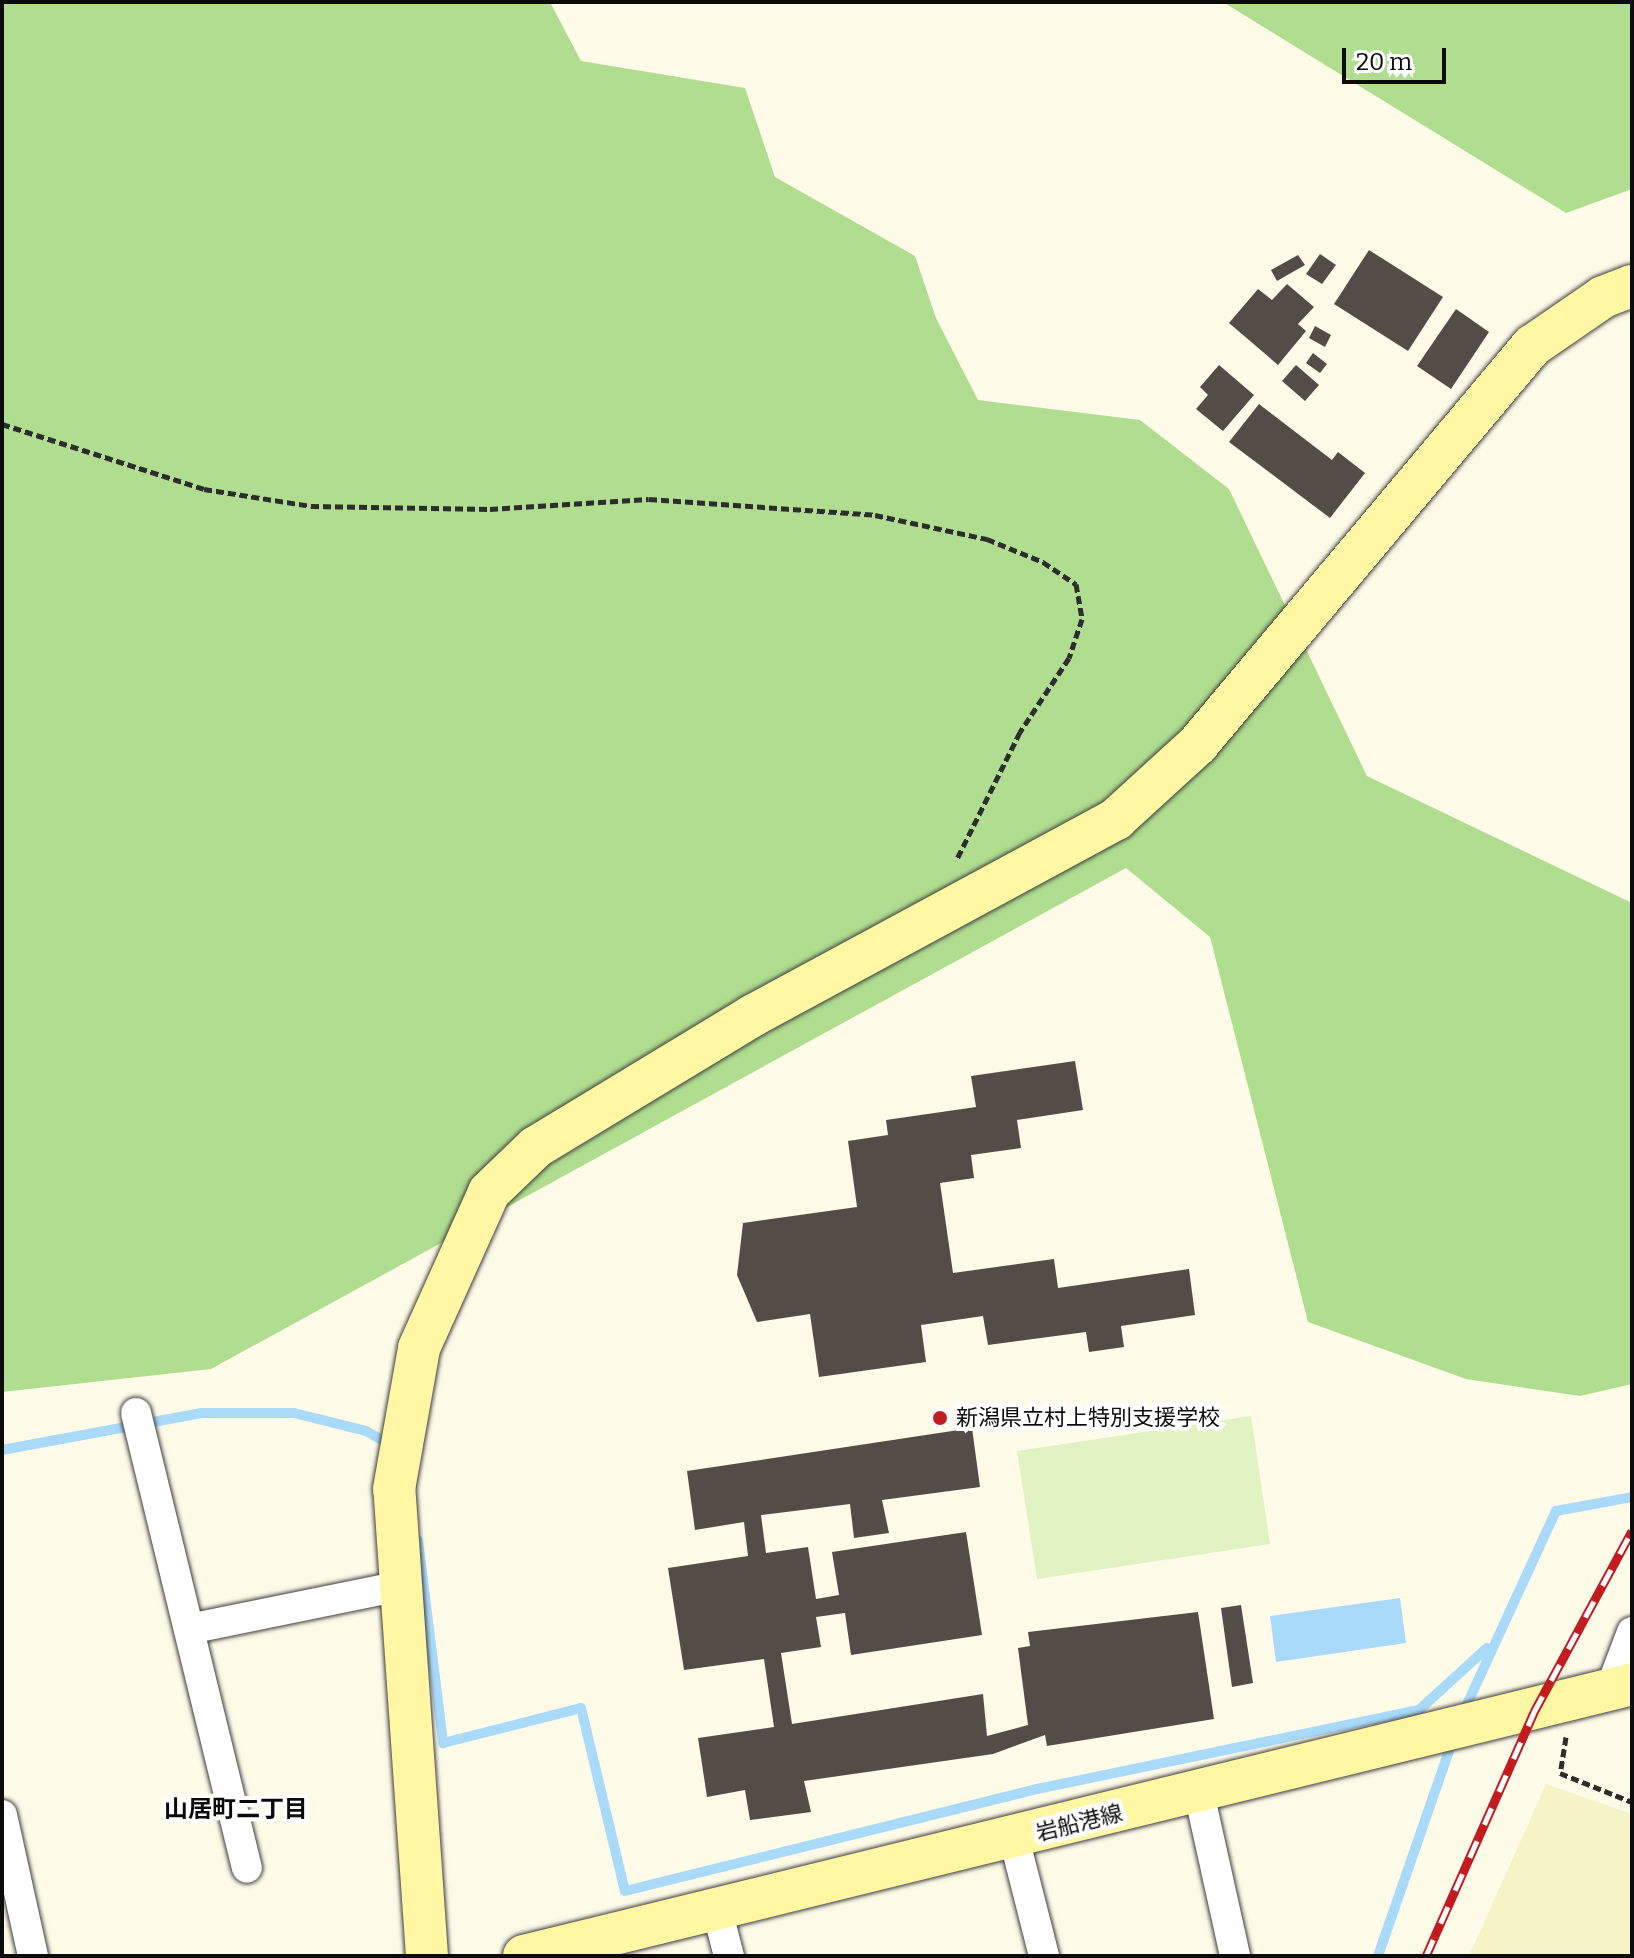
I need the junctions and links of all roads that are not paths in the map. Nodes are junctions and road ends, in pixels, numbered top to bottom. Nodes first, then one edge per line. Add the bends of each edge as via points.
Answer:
1 (1632, 286) edge
2 (136, 1413) dead end
3 (400, 1586) junction
4 (189, 1629) junction
5 (1632, 1632) edge
6 (1607, 1691) edge
7 (1199, 1793) junction
8 (2, 1815) edge
9 (1014, 1838) junction
10 (247, 1868) dead end
11 (717, 1910) junction
12 (604, 1947) edge
13 (33, 1956) edge
14 (427, 1956) edge
15 (524, 1956) edge
16 (729, 1956) edge
17 (1044, 1956) edge
18 (1235, 1956) edge

1 - 3 street via 1603,297 1532,346 1198,744 1116,819 752,1016 536,1147 489,1192 419,1348 394,1489
2 - 4 street
3 - 4 street
3 - 14 street
4 - 10 street
5 - 6 street
6 - 7 street, 岩船港線
7 - 9 street, 岩船港線
7 - 18 street
8 - 13 street
9 - 11 street, 岩船港線
9 - 17 street
11 - 12 street, 岩船港線
11 - 16 street
12 - 15 street, 岩船港線

